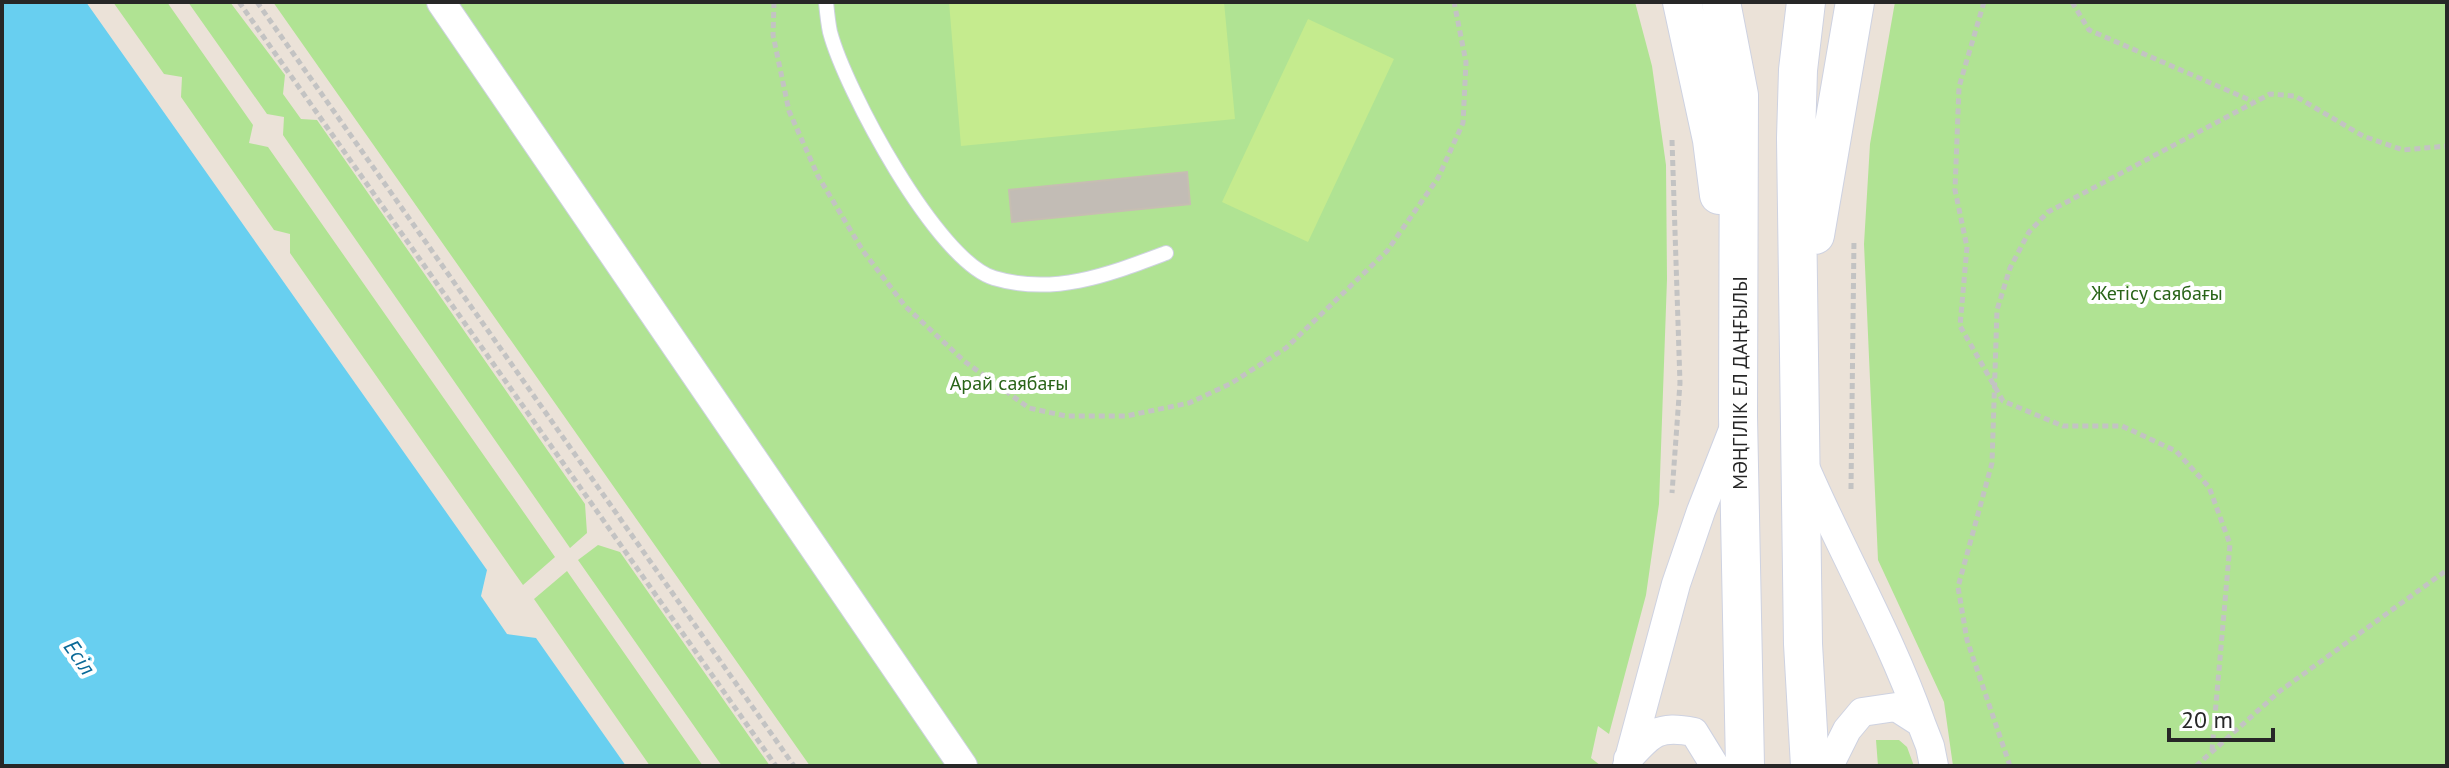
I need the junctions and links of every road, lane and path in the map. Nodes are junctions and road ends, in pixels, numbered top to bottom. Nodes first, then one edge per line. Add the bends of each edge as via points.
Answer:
1 (239, 2) edge
2 (257, 2) edge
3 (441, 2) edge
4 (826, 2) edge
5 (1682, 2) edge
6 (1721, 2) edge
7 (1749, 2) edge
8 (1806, 2) edge
9 (1855, 2) edge
10 (1984, 2) edge
11 (2072, 2) edge
12 (1739, 95) junction
13 (2253, 101) junction
14 (1672, 130) dead end
15 (2447, 146) edge
16 (1854, 237) dead end
17 (1166, 253) dead end
18 (1799, 333) junction
19 (1740, 364) junction
20 (1996, 388) junction
21 (1738, 416) junction
22 (1799, 452) junction
23 (1850, 499) dead end
24 (1671, 504) dead end
25 (2447, 570) edge
26 (1921, 723) junction
27 (2212, 750) junction
28 (1627, 763) edge
29 (776, 766) edge
30 (794, 766) edge
31 (963, 766) edge
32 (1715, 766) edge
33 (1745, 766) edge
34 (1810, 766) edge
35 (1829, 766) edge
36 (1934, 766) edge
37 (2010, 766) edge
38 (2196, 766) edge

1 - 29 path
2 - 30 path
3 - 31 street
4 - 17 lane via 830,33 867,120 916,202 958,255 992,278 1047,285 1102,277
5 - 19 main road via 1712,140
6 - 12 main road, МӘҢГІЛІК ЕЛ ДАҢҒЫЛЫ
7 - 12 main road
8 - 18 main road via 1797,97
9 - 18 main road
10 - 20 path via 1959,87 1955,190 1967,247 1960,326
11 - 13 path via 2089,30
12 - 19 main road, МӘҢГІЛІК ЕЛ ДАҢҒЫЛЫ
13 - 15 path via 2270,94 2295,96 2363,136 2403,150
13 - 20 path via 2048,212 2029,232 1997,310
14 - 24 path via 1680,383
16 - 23 path
18 - 22 main road
19 - 21 main road, МӘҢГІЛІК ЕЛ ДАҢҒЫЛЫ
20 - 27 path via 2003,401 2063,426 2122,426 2176,451 2209,487 2230,544
20 - 37 path via 1992,463 1958,587 1967,640
21 - 28 street via 1676,584
21 - 33 main road, МӘҢГІЛІК ЕЛ ДАҢҒЫЛЫ
22 - 26 street via 1904,674
22 - 34 main road
25 - 27 path via 2280,691
26 - 35 street via 1896,707 1862,712
26 - 36 street
27 - 38 path
28 - 32 street via 1648,735 1670,727 1694,732

